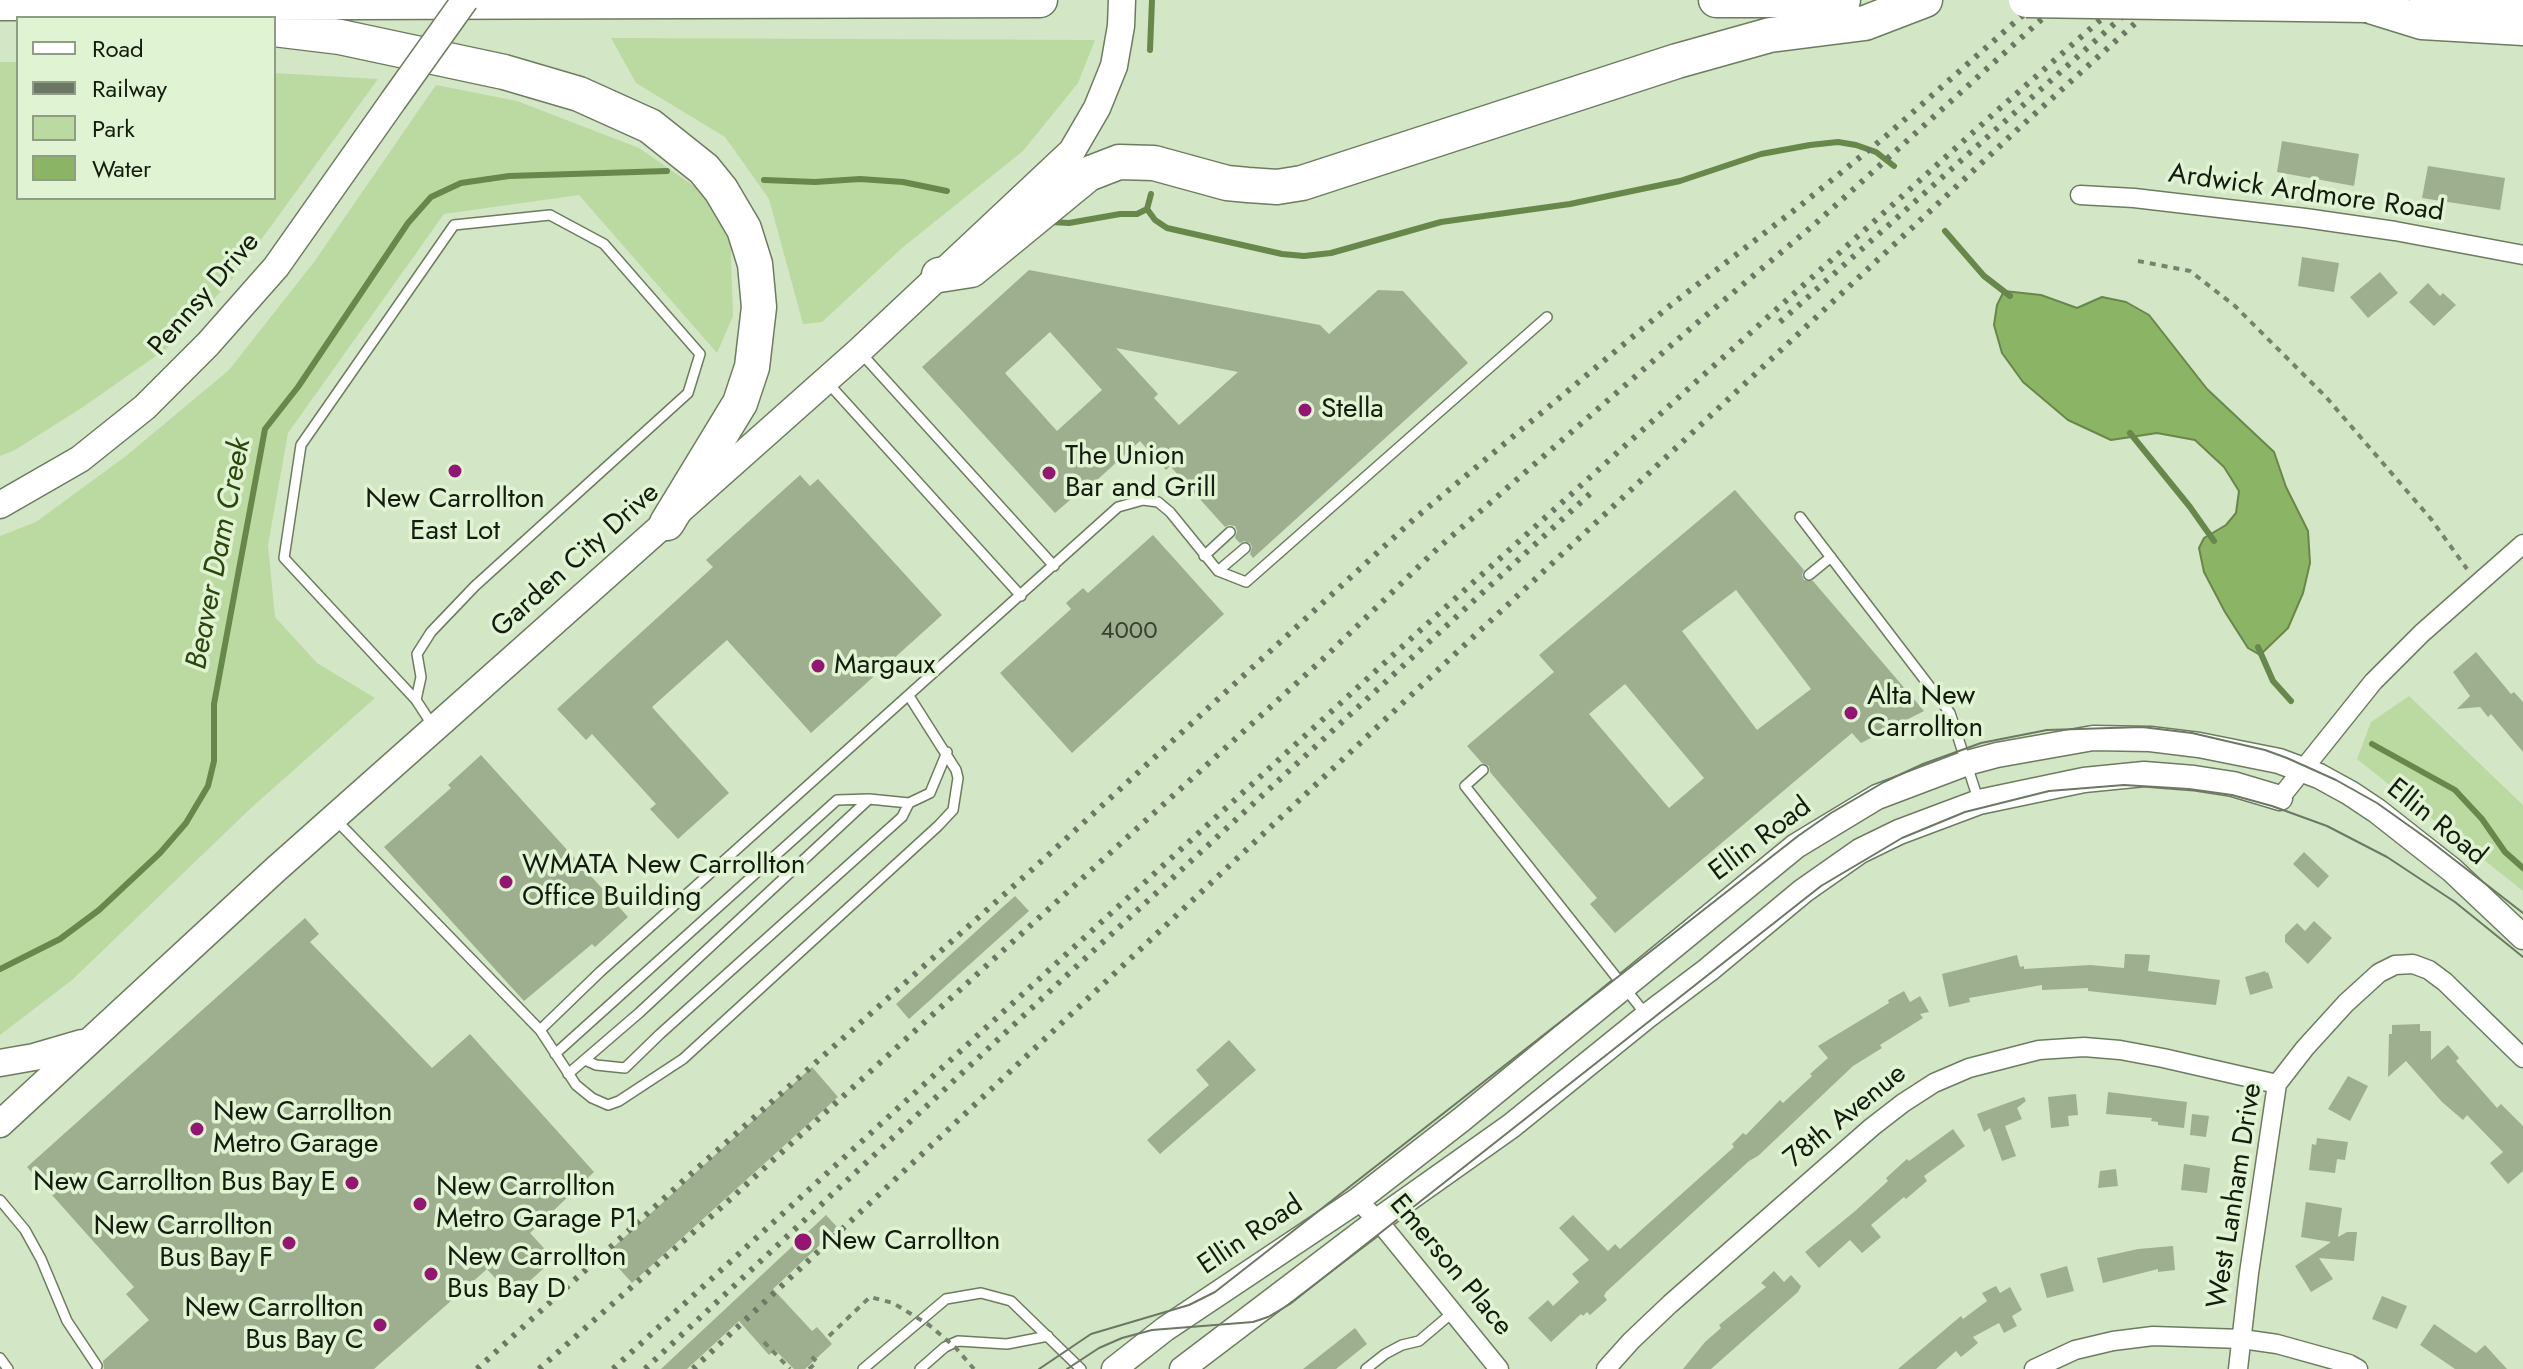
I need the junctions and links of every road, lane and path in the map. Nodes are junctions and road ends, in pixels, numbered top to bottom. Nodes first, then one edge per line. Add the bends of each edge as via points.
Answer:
1 (465, 0) edge
2 (1040, 0) edge
3 (1122, 0) edge
4 (1716, 0) edge
5 (1843, 0) edge
6 (1925, 0) edge
7 (2026, 0) edge
8 (2523, 2) edge
9 (0, 4) edge
10 (2367, 5) junction
11 (140, 16) edge
12 (2523, 28) edge
13 (276, 29) edge
14 (2080, 195) dead end
15 (2523, 255) edge
16 (2138, 261) dead end
17 (939, 275) junction
18 (1547, 317) dead end
19 (859, 351) junction
20 (826, 381) junction
21 (0, 505) edge
22 (1800, 517) dead end
23 (667, 523) junction
24 (1230, 532) dead end
25 (2523, 544) edge
26 (1245, 548) dead end
27 (1204, 556) junction
28 (1831, 557) junction
29 (1054, 566) junction
30 (1218, 571) junction
31 (1809, 575) dead end
32 (2477, 585) junction
33 (1021, 596) junction
34 (909, 696) junction
35 (416, 700) junction
36 (435, 729) junction
37 (947, 752) junction
38 (1967, 763) junction
39 (1483, 770) dead end
40 (2303, 770) junction
41 (2280, 798) joint
42 (869, 799) junction
43 (1979, 802) junction
44 (909, 803) junction
45 (334, 818) junction
46 (2523, 937) edge
47 (1623, 986) junction
48 (1647, 1016) junction
49 (540, 1030) junction
50 (89, 1041) junction
51 (555, 1054) junction
52 (2523, 1058) edge
53 (585, 1060) junction
54 (0, 1063) edge
55 (568, 1074) junction
56 (2277, 1084) junction
57 (0, 1124) edge
58 (0, 1200) edge
59 (1358, 1200) junction
60 (1377, 1221) junction
61 (1452, 1313) junction
62 (829, 1336) dead end
63 (1048, 1336) junction
64 (2242, 1339) junction
65 (764, 1342) dead end
66 (810, 1355) dead end
67 (0, 1358) edge
68 (817, 1362) junction
69 (97, 1366) dead end
70 (8, 1369) edge
71 (790, 1369) edge
72 (809, 1369) edge
73 (822, 1369) edge
74 (863, 1369) edge
75 (920, 1369) edge
76 (974, 1369) edge
77 (1081, 1369) edge
78 (1114, 1369) edge
79 (1182, 1369) edge
80 (1366, 1369) edge
81 (1499, 1369) edge
82 (1606, 1369) edge
83 (2034, 1369) edge
84 (2238, 1369) edge
85 (2358, 1369) edge

1 - 21 main road, Pennsy Drive, bridge via 276,267 208,344 145,407 80,459
2 - 9 highway
3 - 17 main road, Garden City Drive via 1114,66 1072,151
4 - 5 highway
6 - 17 highway via 1865,23 1770,35 1677,61 1302,183 1227,183 1154,163 1119,162 1088,174 971,270
7 - 10 highway, bridge
8 - 10 highway
9 - 11 highway
10 - 12 highway via 2422,22
13 - 23 highway via 355,40 579,94 650,126 704,169 721,190 744,229 755,264 759,307 752,367 740,403
14 - 15 street, Ardwick Ardmore Road via 2305,218
16 - 32 path via 2190,271 2235,306 2326,397 2431,519
17 - 19 main road, Garden City Drive
18 - 30 lane via 1246,582
19 - 20 main road, Garden City Drive
19 - 29 lane
20 - 23 main road, Garden City Drive
20 - 33 lane
22 - 28 lane
23 - 36 main road, Garden City Drive
24 - 27 lane
25 - 32 street
26 - 30 lane
27 - 29 lane via 1170,512 1158,502 1143,500 1118,507
27 - 30 lane
28 - 31 lane
28 - 38 lane via 1950,713
29 - 33 lane
32 - 40 street via 2373,682
33 - 34 lane
34 - 37 lane
34 - 49 lane
35 - 35 lane via 421,677 417,654 431,632 688,393 700,354 604,244 550,215 454,225 301,445 284,558
35 - 36 lane
36 - 45 main road, Garden City Drive
37 - 44 lane via 930,793
37 - 55 lane via 958,778 953,810 683,1059 608,1105 592,1098
38 - 40 street, Ellin Road via 2107,738 2199,745
38 - 43 lane
38 - 47 street, Ellin Road via 1877,797 1796,846
39 - 47 lane via 1465,786
40 - 41 street
40 - 46 street, Ellin Road via 2350,793 2418,842
41 - 43 street via 2233,784 2144,774 2084,780
42 - 44 lane
42 - 51 lane via 837,800
42 - 53 lane
43 - 48 street via 1860,851
44 - 53 lane via 902,817 625,1068
45 - 49 lane
45 - 50 main road, Garden City Drive
47 - 48 lane
47 - 59 street, Ellin Road
48 - 60 street via 1511,1126
49 - 51 lane
50 - 54 main road
50 - 57 main road, Garden City Drive
51 - 55 lane
52 - 56 street, West Lanham Drive via 2429,970 2395,965 2346,1003
53 - 55 lane
56 - 64 street, West Lanham Drive
56 - 82 street, 78th Avenue via 2163,1058 2084,1047 2039,1050 1969,1068 1934,1083 1872,1127 1681,1294
58 - 69 lane via 25,1230 67,1321
59 - 60 street, Emerson Place
59 - 78 street, Ellin Road
60 - 61 street, Emerson Place
60 - 79 street
61 - 80 lane via 1419,1341 1402,1345
61 - 81 street, Emerson Place
62 - 76 path, bridge via 870,1297 893,1303 929,1325
63 - 74 lane via 1011,1301 981,1293 946,1299
63 - 75 lane via 1007,1344 958,1341
63 - 77 lane
64 - 83 street via 2153,1336 2113,1341 2075,1350
64 - 84 street, West Lanham Drive
64 - 85 street
65 - 71 path
66 - 68 path
67 - 70 lane
68 - 72 path
68 - 73 path

